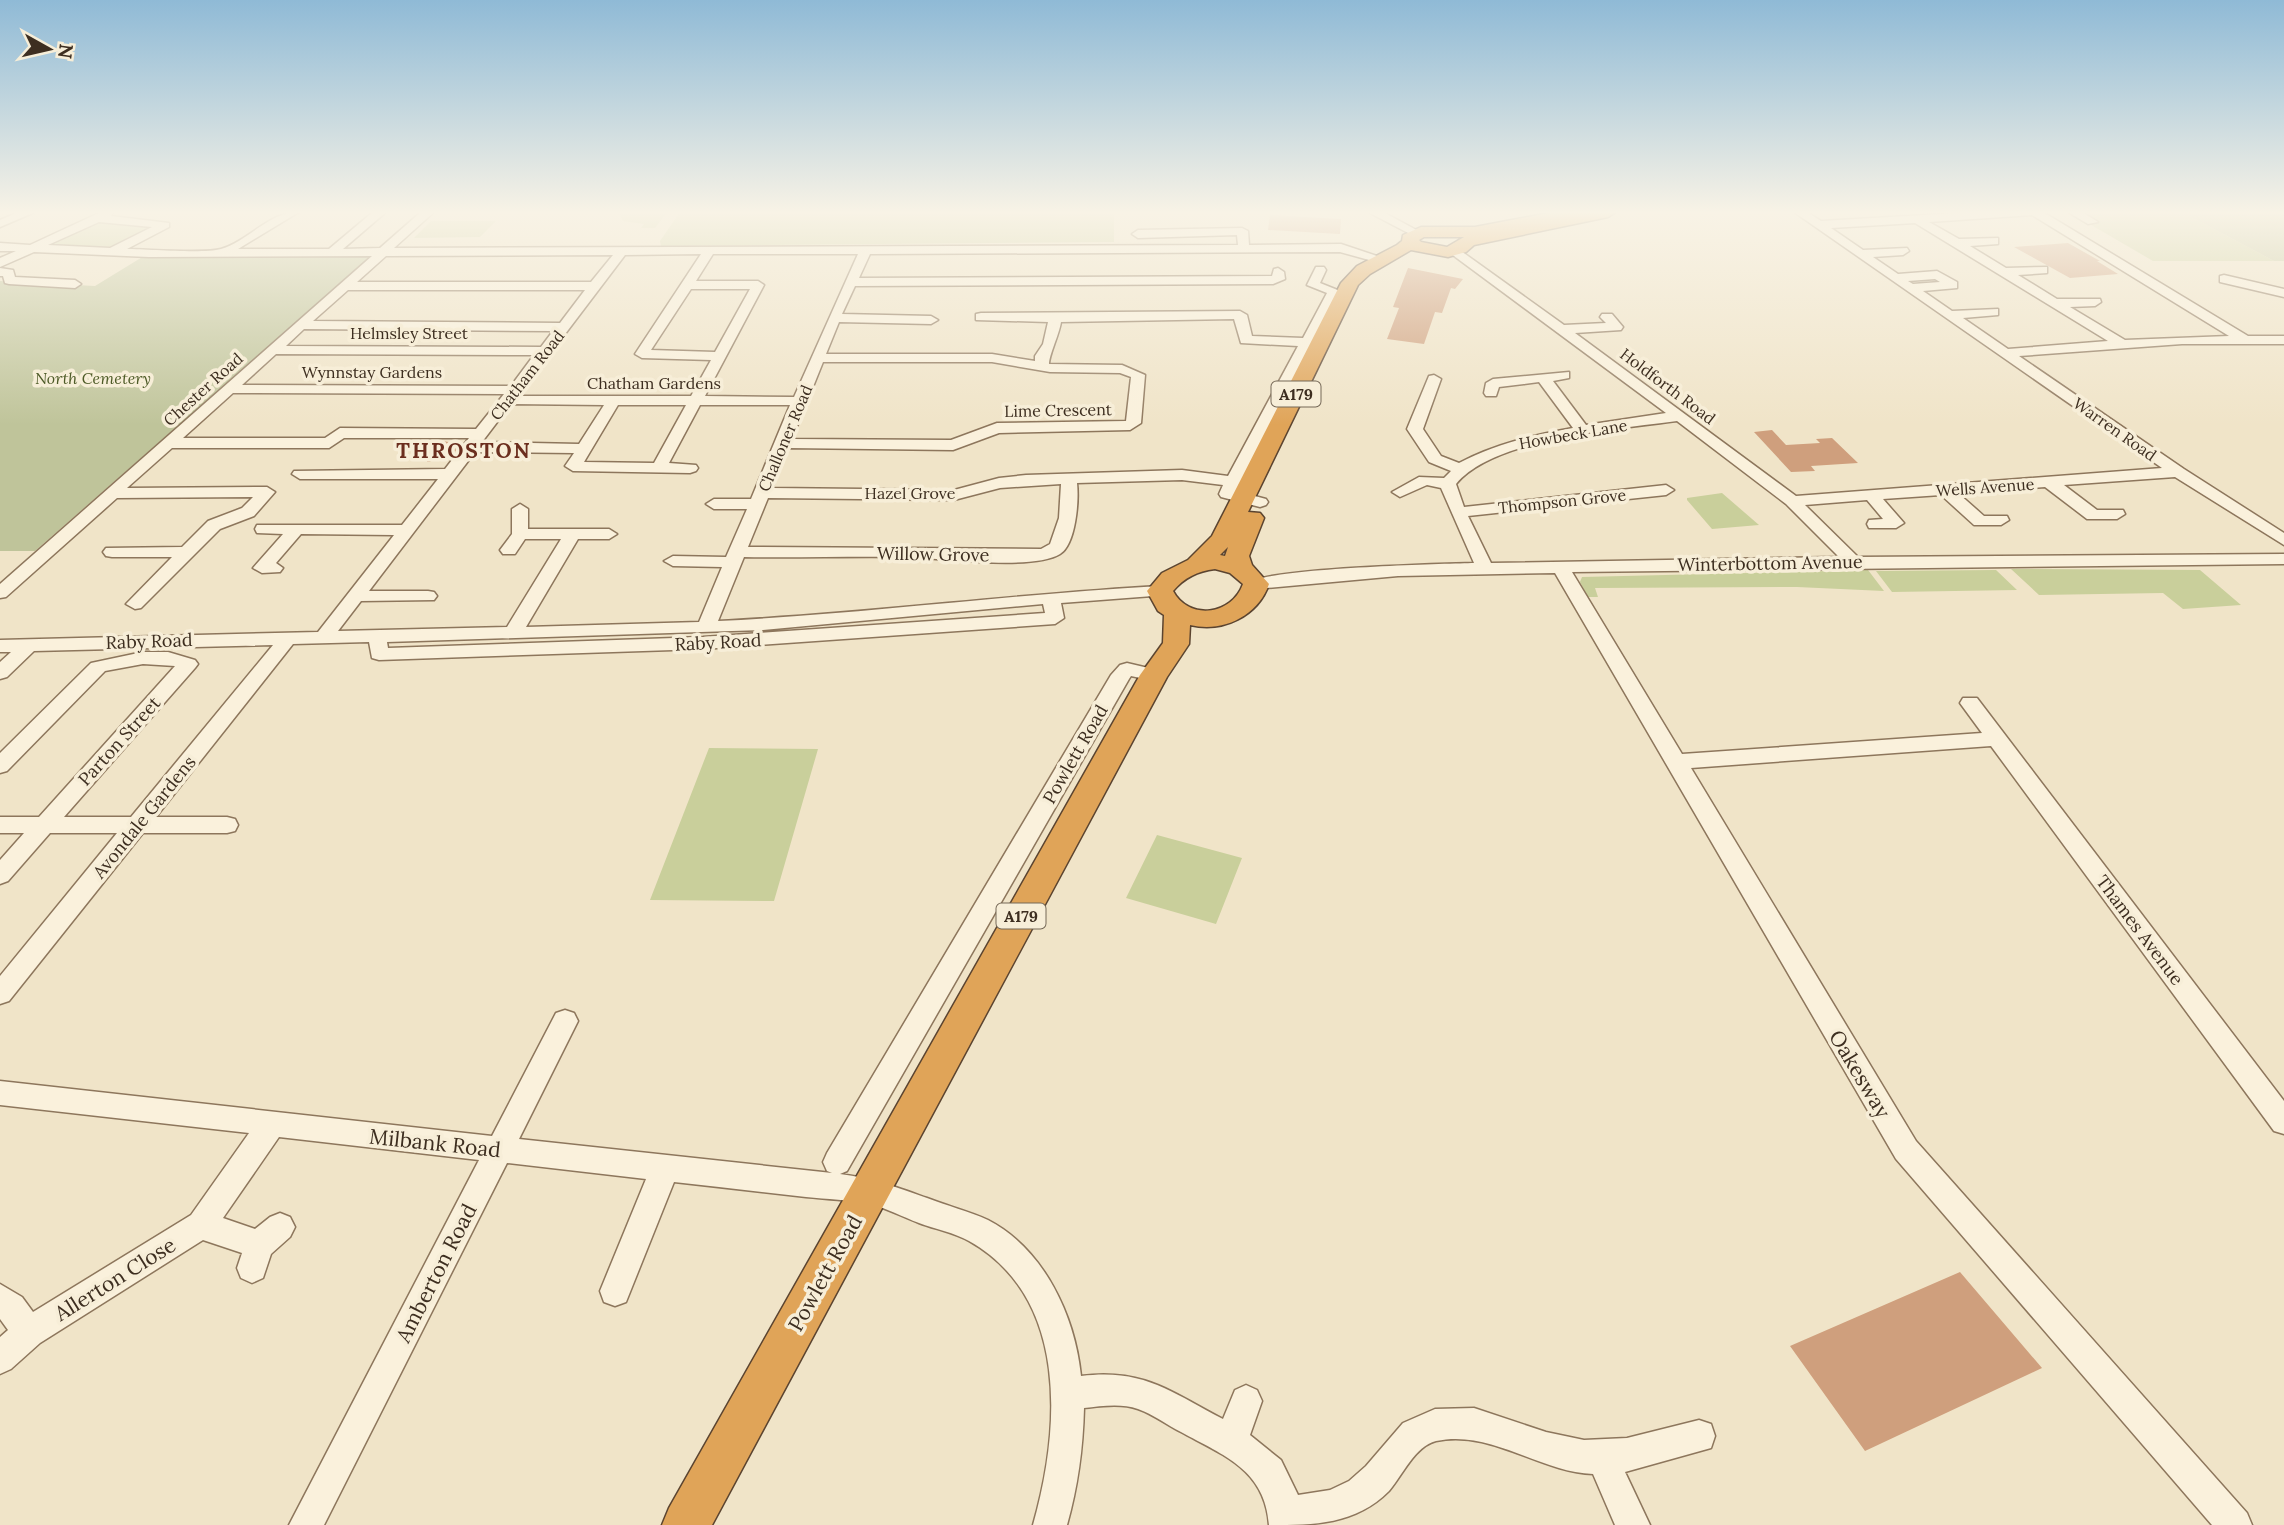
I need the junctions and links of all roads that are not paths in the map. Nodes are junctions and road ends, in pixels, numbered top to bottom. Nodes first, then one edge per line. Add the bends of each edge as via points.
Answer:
1 (61, 283) edge
2 (348, 283) edge
3 (598, 283) edge
4 (850, 283) edge
5 (1314, 283) edge
6 (1353, 283) edge
7 (1363, 283) edge
8 (1507, 283) edge
9 (1903, 283) edge
10 (1950, 283) edge
11 (2022, 283) edge
12 (2151, 283) edge
13 (2242, 283) edge
14 (75, 284) dead end
15 (688, 285) joint
16 (345, 286) junction
17 (596, 286) junction
18 (1910, 288) junction
19 (2284, 293) edge
20 (1346, 295) junction
21 (2095, 302) dead end
22 (2055, 303) junction
23 (1993, 312) dead end
24 (1949, 315) junction
25 (981, 317) dead end
26 (1055, 317) junction
27 (1607, 317) dead end
28 (834, 318) junction
29 (931, 320) dead end
30 (300, 325) junction
31 (564, 327) junction
32 (1563, 329) junction
33 (1325, 336) junction
34 (2245, 340) junction
35 (2284, 340) edge
36 (2122, 344) junction
37 (273, 350) junction
38 (545, 351) junction
39 (2004, 353) junction
40 (719, 356) junction
41 (818, 358) junction
42 (1042, 365) junction
43 (1564, 375) dead end
44 (1543, 377) junction
45 (1434, 379) dead end
46 (229, 389) junction
47 (1491, 393) dead end
48 (512, 395) junction
49 (614, 400) junction
50 (696, 400) junction
51 (801, 401) junction
52 (1679, 416) junction
53 (1583, 431) junction
54 (476, 441) junction
55 (168, 443) junction
56 (782, 443) junction
57 (576, 447) dead end
58 (556, 448) junction
59 (323, 450) dead end
60 (545, 462) dead end
61 (412, 465) dead end
62 (659, 468) junction
63 (690, 468) dead end
64 (1458, 468) junction
65 (454, 469) junction
66 (2178, 472) junction
67 (1069, 481) junction
68 (2050, 483) junction
69 (1448, 484) junction
70 (1666, 490) dead end
71 (1945, 490) junction
72 (1400, 492) dead end
73 (113, 493) junction
74 (1246, 494) junction
75 (1871, 495) junction
76 (760, 498) junction
77 (1792, 501) junction
78 (714, 504) dead end
79 (520, 509) dead end
80 (1459, 512) junction
81 (2118, 514) dead end
82 (2001, 520) dead end
83 (1875, 524) dead end
84 (263, 529) dead end
85 (296, 530) junction
86 (406, 530) junction
87 (520, 534) junction
88 (573, 534) junction
89 (609, 534) dead end
90 (2284, 540) edge
91 (509, 550) dead end
92 (112, 552) dead end
93 (186, 552) junction
94 (735, 557) junction
95 (2284, 559) edge
96 (673, 561) dead end
97 (1852, 562) junction
98 (1198, 563) junction
99 (274, 568) dead end
100 (1561, 568) junction
101 (1486, 569) junction
102 (1248, 576) junction
103 (1160, 591) junction
104 (0, 593) edge
105 (354, 596) junction
106 (1051, 598) junction
107 (413, 601) dead end
108 (135, 604) dead end
109 (706, 627) junction
110 (1176, 629) junction
111 (514, 632) junction
112 (382, 635) junction
113 (324, 637) junction
114 (288, 638) junction
115 (29, 645) junction
116 (0, 646) edge
117 (0, 673) edge
118 (1154, 675) junction
119 (1970, 703) dead end
120 (1997, 739) junction
121 (1676, 762) junction
122 (0, 765) edge
123 (0, 825) edge
124 (45, 825) junction
125 (138, 825) junction
126 (227, 825) dead end
127 (0, 875) edge
128 (0, 995) edge
129 (926, 1009) junction
130 (964, 1020) junction
131 (565, 1021) dead end
132 (0, 1093) edge
133 (2284, 1122) edge
134 (271, 1125) junction
135 (858, 1126) junction
136 (885, 1136) dead end
137 (498, 1150) junction
138 (837, 1162) dead end
139 (666, 1168) junction
140 (871, 1191) junction
141 (201, 1225) junction
142 (264, 1246) dead end
143 (615, 1291) dead end
144 (0, 1299) edge
145 (29, 1332) junction
146 (0, 1358) edge
147 (1069, 1394) junction
148 (1246, 1401) dead end
149 (1699, 1436) dead end
150 (1232, 1440) junction
151 (1603, 1457) junction
152 (1286, 1519) edge
153 (306, 1525) edge
154 (686, 1525) edge
155 (1050, 1525) edge
156 (1633, 1525) edge
157 (2235, 1525) edge

1 - 14 street
2 - 16 street, Chester Road
3 - 17 street, Chatham Road
4 - 28 street, Challoner Road
5 - 20 street
6 - 20 highway, A179
7 - 20 highway, A179
8 - 32 street, Holdforth Road
9 - 18 street, Warren Road
10 - 18 street
11 - 22 street
12 - 34 street
13 - 19 street
15 - 40 street via 758,285
15 - 40 street via 642,354
16 - 17 street
16 - 30 street, Chester Road
17 - 31 street, Chatham Road
18 - 24 street, Warren Road
20 - 33 highway, A179
21 - 22 street
22 - 36 street
23 - 24 street
24 - 39 street, Warren Road
25 - 26 street
26 - 33 street via 1240,316 1246,342
26 - 42 street
27 - 32 street via 1616,327
28 - 29 street
28 - 41 street, Challoner Road
30 - 31 street
30 - 37 street, Chester Road
31 - 38 street, Chatham Road
32 - 52 street, Holdforth Road
33 - 74 highway, A179
34 - 35 street
34 - 36 street
36 - 39 street
37 - 38 street, Helmsley Street
37 - 46 street, Chester Road
38 - 48 street, Chatham Road
39 - 66 street, Warren Road
40 - 50 street
41 - 42 street, Lime Crescent via 992,358
41 - 51 street, Challoner Road
42 - 56 street, Lime Crescent via 1132,371 1138,375 1133,423 1113,428 997,428 953,446
43 - 44 street
44 - 47 street via 1493,383
44 - 53 street
45 - 64 street via 1415,429 1435,459
46 - 48 street, Wynnstay Gardens
46 - 55 street, Chester Road
48 - 49 street, Chatham Gardens
48 - 54 street, Chatham Road
49 - 50 street, Chatham Gardens
49 - 62 street via 573,466
50 - 51 street, Chatham Gardens
50 - 62 street
51 - 56 street, Challoner Road
52 - 53 street, Howbeck Lane
52 - 77 street, Holdforth Road
53 - 64 street, Howbeck Lane via 1510,446
54 - 55 street via 340,433 329,443
54 - 58 street
54 - 65 street, Chatham Road
55 - 73 street, Chester Road
56 - 76 street, Challoner Road
57 - 58 street
58 - 60 street
59 - 65 street via 295,479
61 - 65 street
62 - 63 street
64 - 69 street
65 - 86 street, Chatham Road
66 - 68 street, Wells Avenue
66 - 90 street, Warren Road
67 - 74 street, Hazel Grove via 1182,475
67 - 76 street, Hazel Grove via 999,483 954,495
67 - 94 street, Willow Grove via 1072,492 1060,544 1053,551 1034,555 911,552
68 - 71 street, Wells Avenue
68 - 81 street via 2093,515
69 - 72 street via 1425,480
69 - 80 street
70 - 80 street, Thompson Grove
71 - 75 street, Wells Avenue
71 - 82 street via 1980,521
73 - 93 street via 267,492 248,512 214,525
73 - 104 street, Chester Road
74 - 98 highway, A179 via 1222,540
74 - 102 highway, A179 via 1237,556
75 - 77 street, Wells Avenue
75 - 83 street via 1896,523
76 - 78 street, Hazel Grove
76 - 94 street, Challoner Road
77 - 97 street, Holdforth Road
79 - 87 street
80 - 101 street
84 - 85 street
85 - 86 street
85 - 99 street via 262,568
86 - 105 street, Chatham Road
87 - 88 street
87 - 91 street
88 - 89 street
88 - 111 street
92 - 93 street
93 - 108 street
94 - 96 street
94 - 109 street, Challoner Road
95 - 97 street, Winterbottom Avenue
97 - 100 street, Winterbottom Avenue
98 - 102 highway via 1215,562
98 - 103 highway, A179 via 1167,579
100 - 101 street, Winterbottom Avenue
100 - 121 street, Oakesway
101 - 102 street, Winterbottom Avenue
102 - 110 highway, Powlett Road / A179 via 1250,600 1190,638
103 - 106 street, Raby Road
103 - 110 highway
105 - 107 street
105 - 113 street, Chatham Road
106 - 109 street, Raby Road via 832,620
106 - 112 street, Raby Road via 1055,618 703,643 379,653
109 - 111 street, Raby Road
110 - 118 highway, Powlett Road / A179
111 - 112 street, Raby Road
112 - 113 street, Raby Road
113 - 114 street, Raby Road
114 - 115 street, Raby Road
114 - 125 street, Avondale Gardens
115 - 116 street, Raby Road
115 - 117 street
118 - 129 street, Powlett Road via 1128,669 1121,675
118 - 130 highway, Powlett Road / A179
119 - 120 street, Thames Avenue
120 - 121 street
120 - 133 street, Thames Avenue
121 - 157 street, Oakesway via 1906,1150
122 - 124 street, Parton Street via 98,667 113,661 176,658 188,664
123 - 124 street
124 - 125 street
124 - 127 street, Parton Street
125 - 126 street
125 - 128 street, Avondale Gardens
129 - 130 street
129 - 135 street, Powlett Road
130 - 140 highway, Powlett Road / A179
131 - 137 street, Amberton Road
132 - 134 street, Milbank Road
134 - 137 street, Milbank Road
134 - 141 street, Allerton Close
135 - 136 street
135 - 138 street, Powlett Road
137 - 139 street, Milbank Road
137 - 153 street, Amberton Road
139 - 140 street, Milbank Road
139 - 143 street
140 - 147 street, Milbank Road via 981,1232 1017,1259 1054,1324
140 - 154 highway, Powlett Road / A179
141 - 142 street
141 - 145 street, Allerton Close
144 - 145 street
145 - 146 street, Allerton Close
147 - 150 street via 1137,1392
147 - 155 street, Milbank Road via 1067,1461
148 - 150 street
149 - 151 street
150 - 152 street via 1271,1475 1284,1501
151 - 152 street via 1550,1450 1482,1425 1432,1425 1412,1436 1371,1485 1356,1495 1332,1508
151 - 156 street

